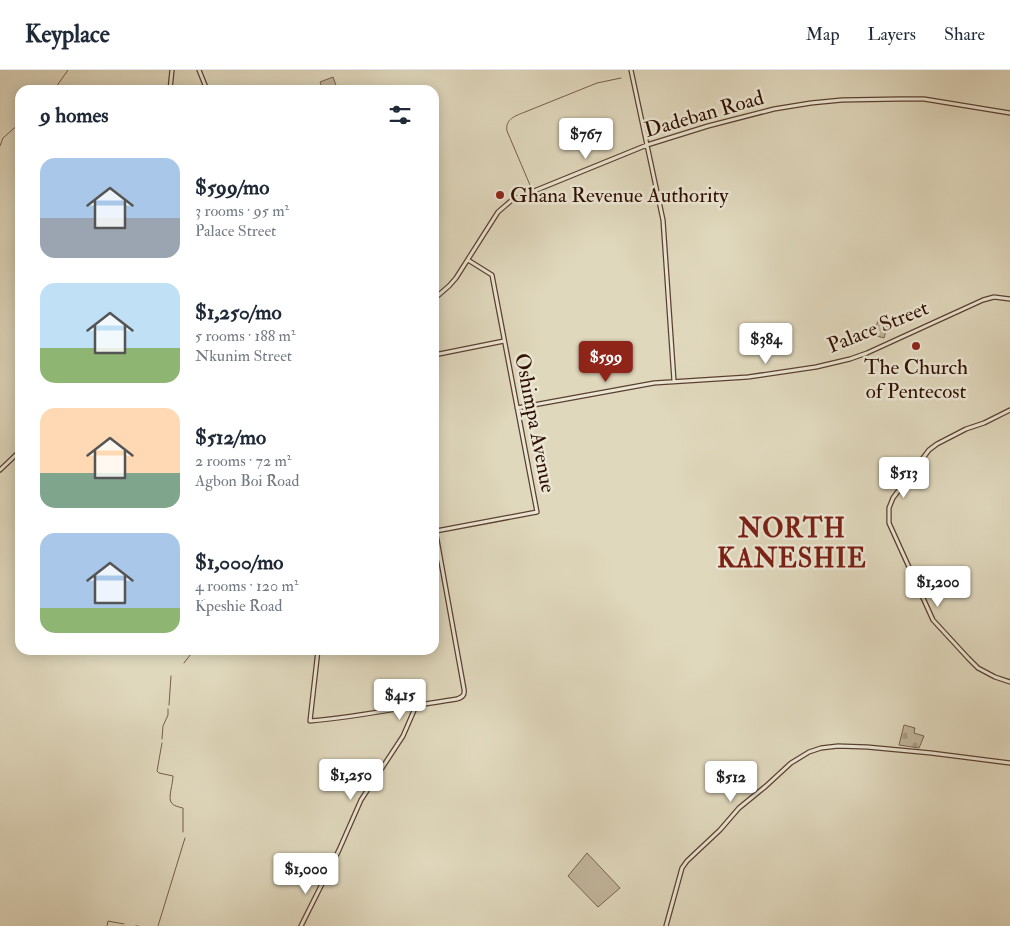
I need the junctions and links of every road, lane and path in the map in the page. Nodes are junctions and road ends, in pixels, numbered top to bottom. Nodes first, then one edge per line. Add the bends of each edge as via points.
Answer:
1 (172, 70) edge
2 (199, 70) edge
3 (631, 70) edge
4 (170, 85) edge
5 (205, 85) edge
6 (1010, 113) edge
7 (646, 145) junction
8 (468, 260) junction
9 (439, 294) edge
10 (1010, 299) edge
11 (504, 341) junction
12 (439, 354) edge
13 (674, 381) junction
14 (517, 408) junction
15 (1010, 410) edge
16 (15, 456) edge
17 (0, 470) edge
18 (439, 530) edge
19 (439, 555) edge
20 (317, 655) edge
21 (1010, 682) edge
22 (416, 706) junction
23 (1010, 762) edge
24 (301, 926) edge
25 (666, 926) edge

1 - 4 street
2 - 5 street
3 - 7 street
6 - 7 street, Dadeban Road via 924,99 811,102 761,111
7 - 8 street, Dadeban Road via 512,200 498,212
7 - 13 street via 663,220
8 - 9 street, Dadeban Road via 454,281
8 - 11 street, Oshimpa Avenue via 492,274
10 - 13 street, Palace Street via 994,297 983,300 867,353 834,363 754,376
11 - 12 street
11 - 14 street, Oshimpa Avenue
13 - 14 street, Palace Street
14 - 18 street, Oshimpa Avenue via 537,512
15 - 21 street via 929,450 893,498 889,523 933,620 978,668
16 - 17 street
19 - 22 street via 463,697
20 - 22 street via 310,721
22 - 24 street via 403,736 361,800
23 - 25 street via 850,746 809,752 791,763 739,808 687,861 682,868

